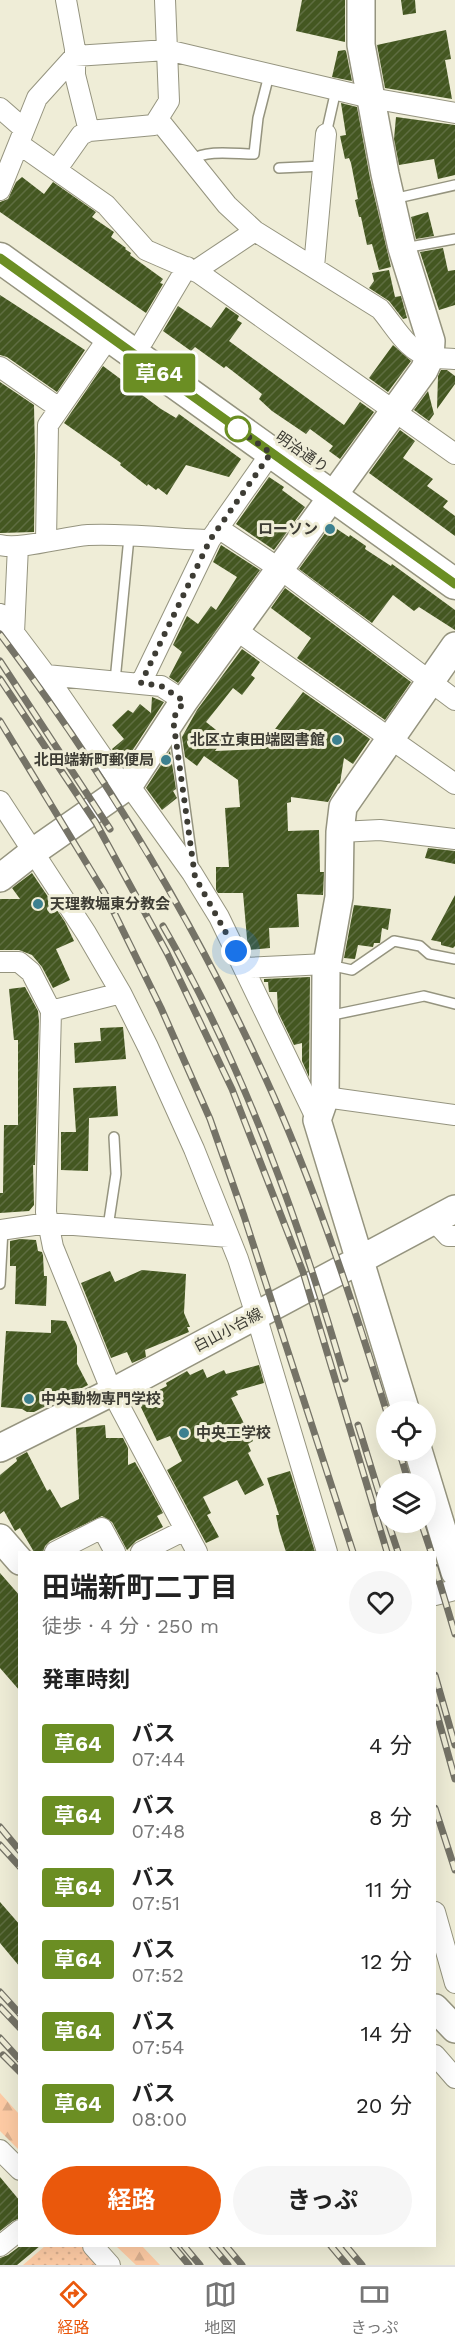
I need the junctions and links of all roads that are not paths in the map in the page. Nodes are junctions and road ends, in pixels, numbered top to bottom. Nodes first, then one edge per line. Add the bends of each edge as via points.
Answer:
1 (66, 0) edge
2 (165, 0) edge
3 (361, 0) edge
4 (167, 50) junction
5 (75, 56) junction
6 (269, 75) junction
7 (336, 90) junction
8 (370, 98) junction
9 (0, 108) edge
10 (455, 113) edge
11 (158, 119) junction
12 (89, 131) junction
13 (326, 134) joint
14 (21, 136) junction
15 (191, 160) junction
16 (323, 166) junction
17 (279, 168) dead end
18 (57, 170) junction
19 (455, 185) edge
20 (0, 190) edge
21 (391, 199) junction
22 (255, 231) junction
23 (0, 238) edge
24 (455, 239) edge
25 (402, 248) junction
26 (0, 258) edge
27 (314, 267) junction
28 (191, 269) junction
29 (109, 337) junction
30 (143, 341) junction
31 (442, 358) edge
32 (0, 367) edge
33 (59, 408) junction
34 (394, 410) junction
35 (271, 453) junction
36 (455, 454) edge
37 (338, 488) junction
38 (214, 534) junction
39 (129, 537) junction
40 (46, 541) junction
41 (9, 545) edge
42 (455, 563) edge
43 (280, 569) junction
44 (455, 584) edge
45 (0, 614) edge
46 (236, 630) junction
47 (14, 633) junction
48 (455, 646) edge
49 (46, 675) junction
50 (115, 681) junction
51 (429, 682) junction
52 (141, 683) junction
53 (455, 700) edge
54 (178, 710) junction
55 (389, 739) junction
56 (455, 784) edge
57 (126, 787) junction
58 (0, 801) edge
59 (340, 832) junction
60 (455, 839) edge
61 (33, 852) junction
62 (195, 877) junction
63 (0, 878) edge
64 (455, 959) edge
65 (0, 962) edge
66 (326, 964) junction
67 (245, 968) junction
68 (121, 993) junction
69 (455, 1004) edge
70 (51, 1011) junction
71 (326, 1016) junction
72 (321, 1108) junction
73 (455, 1115) edge
74 (114, 1137) dead end
75 (444, 1215) edge
76 (48, 1223) junction
77 (108, 1227) junction
78 (2, 1229) edge
79 (455, 1236) edge
80 (229, 1237) junction
81 (361, 1259) junction
82 (0, 1284) edge
83 (256, 1315) junction
84 (112, 1392) junction
85 (403, 1401) edge
86 (4, 1444) edge
87 (423, 1461) edge
88 (448, 1519) edge
89 (185, 1530) junction
90 (0, 1538) edge
91 (57, 1551) edge
92 (114, 1551) edge
93 (143, 1551) edge
94 (196, 1551) edge
95 (327, 1551) edge
96 (18, 1560) edge
97 (455, 1572) edge
98 (455, 1590) edge
99 (436, 1595) edge
100 (436, 1916) edge
101 (455, 1983) edge
102 (436, 2009) edge
103 (455, 2029) edge
104 (436, 2056) edge
105 (455, 2078) edge
106 (0, 2150) edge
107 (18, 2168) edge
108 (18, 2232) edge
109 (0, 2246) edge
110 (94, 2247) edge
111 (110, 2265) edge

1 - 5 street
2 - 4 street
3 - 8 street via 361,45
4 - 5 street
4 - 6 street
4 - 11 street via 169,101
5 - 12 street via 75,75
5 - 14 street via 37,98
6 - 7 street
6 - 15 lane via 254,154 214,154
7 - 8 street
7 - 13 lane
8 - 10 street
8 - 21 street
9 - 14 street
11 - 12 street via 154,125
11 - 15 street
12 - 18 street via 81,135
13 - 16 street
14 - 18 street
14 - 20 street
15 - 22 street via 227,205
16 - 17 lane
16 - 27 street
18 - 28 street via 105,206 146,250
19 - 21 lane
21 - 25 street
22 - 27 street
22 - 28 street
23 - 30 main road, 明治通り
24 - 25 lane
25 - 31 street via 431,341
26 - 29 main road, 明治通り
27 - 31 street via 380,309 408,345
28 - 30 street
28 - 34 street
29 - 33 street
29 - 35 main road, 明治通り
30 - 37 main road, 明治通り
31 - 34 street via 424,370
32 - 33 street
33 - 40 street via 48,425
34 - 36 street
34 - 37 street
35 - 37 main road, 明治通り
35 - 38 street
37 - 42 main road, 明治通り
37 - 43 street
37 - 44 main road, 明治通り
38 - 39 street
38 - 43 street
38 - 52 street
39 - 40 street via 92,535
39 - 50 lane
40 - 41 street
41 - 47 street
43 - 46 street
43 - 51 street
45 - 47 street
46 - 54 street
46 - 55 street
47 - 49 street
48 - 51 street
49 - 50 street
49 - 57 street
50 - 52 street
51 - 53 street
51 - 55 street
52 - 54 street via 161,686
54 - 57 street
54 - 62 lane
55 - 56 street
55 - 59 street via 347,800
57 - 61 street
57 - 62 street
58 - 61 street
59 - 60 street via 380,830
59 - 66 street via 339,897
61 - 63 street
61 - 68 street
62 - 67 street
64 - 66 lane via 394,940 352,970
65 - 70 street via 19,962 31,972
66 - 67 street
66 - 71 street
67 - 72 street
68 - 70 street
68 - 80 street via 194,1149
69 - 71 lane via 424,996
70 - 76 street
71 - 72 street
72 - 73 street
72 - 81 street
74 - 77 lane via 116,1174
75 - 79 street via 448,1236
75 - 81 street, 白山小台線
76 - 77 street
76 - 78 street
76 - 84 street via 53,1247
77 - 80 street
78 - 82 lane
80 - 83 street
81 - 83 street, 白山小台線
81 - 85 street
83 - 84 street, 白山小台線
83 - 95 street
84 - 86 street, 白山小台線
84 - 89 street
87 - 88 street
88 - 97 street
89 - 93 street
89 - 94 street
90 - 96 street
91 - 92 street via 102,1528
98 - 99 street
100 - 101 street
102 - 103 street
104 - 105 street
106 - 107 street
108 - 109 street
110 - 111 street

